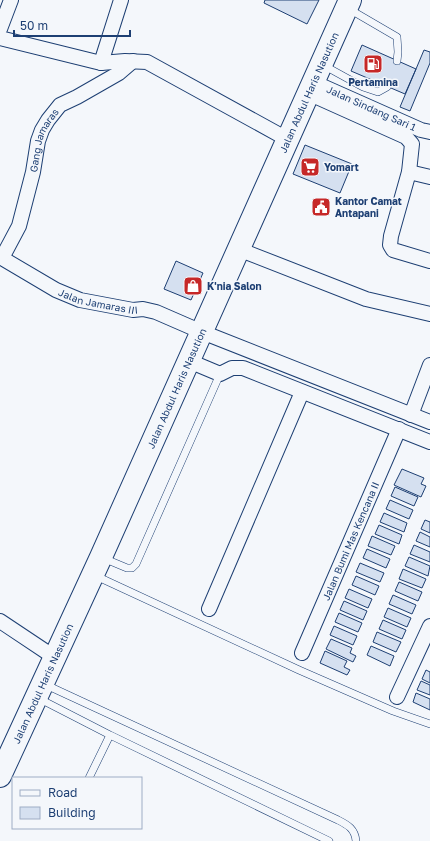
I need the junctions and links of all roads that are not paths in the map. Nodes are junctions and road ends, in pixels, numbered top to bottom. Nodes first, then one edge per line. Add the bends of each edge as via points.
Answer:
1 (11, 0) edge
2 (121, 0) edge
3 (348, 4) edge
4 (0, 29) edge
5 (0, 38) edge
6 (133, 61) junction
7 (397, 61) dead end
8 (101, 63) junction
9 (314, 80) junction
10 (387, 86) dead end
11 (430, 132) edge
12 (288, 139) junction
13 (409, 172) junction
14 (430, 177) edge
15 (238, 249) junction
16 (1, 258) edge
17 (430, 261) edge
18 (430, 314) edge
19 (202, 332) junction
20 (189, 361) junction
21 (430, 365) edge
22 (220, 374) junction
23 (302, 392) junction
24 (411, 415) junction
25 (430, 422) edge
26 (399, 429) junction
27 (430, 442) edge
28 (97, 566) junction
29 (209, 609) dead end
30 (0, 621) edge
31 (430, 626) edge
32 (302, 653) dead end
33 (54, 657) junction
34 (39, 690) junction
35 (397, 697) dead end
36 (430, 724) edge
37 (110, 735) junction
38 (0, 776) edge
39 (89, 777) edge
40 (329, 841) edge
41 (356, 841) edge

1 - 4 street
2 - 8 street
3 - 7 lane via 397,37
3 - 9 highway, Jalan Abdul Haris Nasution
5 - 8 street
6 - 8 street
6 - 12 street via 147,62
6 - 16 street, Gang Jamaras via 119,73 60,105 48,120 38,141 19,226
9 - 10 lane via 378,92
9 - 11 street, Jalan Sindang Sari 1
9 - 12 highway, Jalan Abdul Haris Nasution
9 - 13 street via 406,137 412,144
12 - 15 highway, Jalan Abdul Haris Nasution
13 - 14 street
13 - 17 street via 390,245 393,250
15 - 18 street via 366,299
15 - 19 highway, Jalan Abdul Haris Nasution
16 - 19 street, Jalan Jamaras III via 56,290 80,300 133,310 150,310
19 - 20 highway, Jalan Abdul Haris Nasution
19 - 24 street, Jalan Jamaras III
20 - 22 street
20 - 28 highway, Jalan Abdul Haris Nasution
21 - 24 street
22 - 23 street via 232,368 243,368
22 - 28 lane via 136,564 132,568
23 - 26 street
23 - 29 street
24 - 25 street, Jalan Jamaras III
26 - 27 street
26 - 32 street, Jalan Bumi Mas Kencana II
28 - 33 highway, Jalan Abdul Haris Nasution
28 - 36 lane via 299,670 393,711
30 - 33 street
31 - 35 street
33 - 34 highway, Jalan Abdul Haris Nasution
34 - 37 lane
34 - 38 highway, Jalan Abdul Haris Nasution
34 - 41 lane via 338,820 350,826
37 - 39 lane
37 - 40 lane

